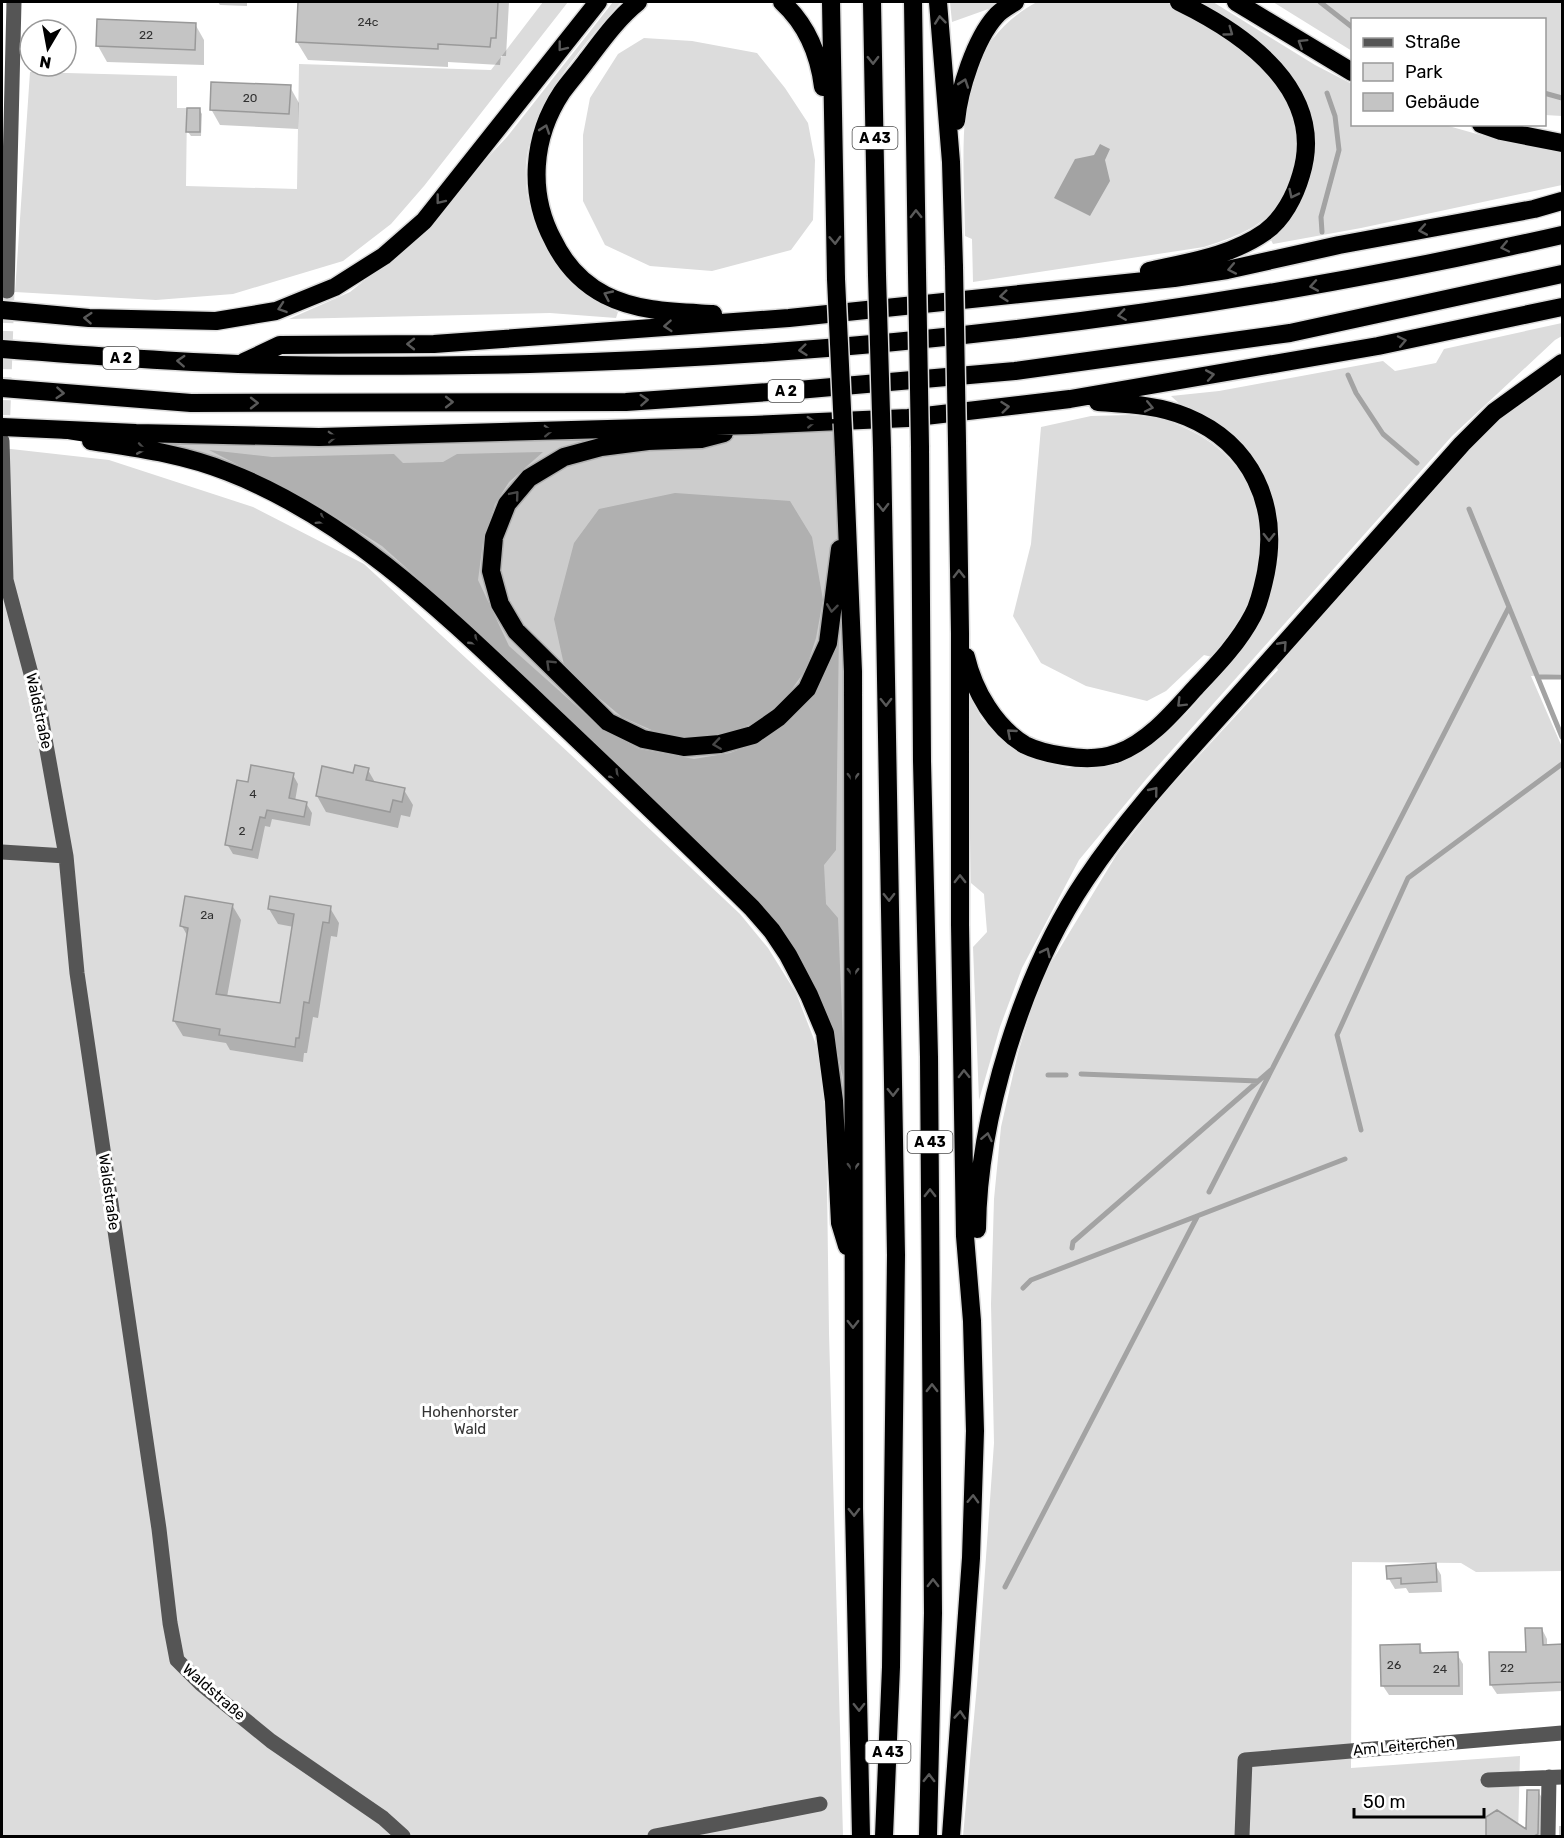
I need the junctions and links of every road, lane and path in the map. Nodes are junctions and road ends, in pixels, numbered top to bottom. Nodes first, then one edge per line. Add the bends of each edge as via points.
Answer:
1 (14, 2) edge
2 (598, 2) edge
3 (638, 2) edge
4 (782, 2) edge
5 (831, 2) edge
6 (872, 2) edge
7 (913, 2) edge
8 (938, 2) edge
9 (1015, 2) edge
10 (1179, 2) edge
11 (1236, 2) edge
12 (1351, 71) edge
13 (1486, 126) edge
14 (1563, 143) edge
15 (951, 162) junction
16 (834, 201) junction
17 (1563, 201) edge
18 (1563, 234) edge
19 (1563, 274) edge
20 (1062, 290) junction
21 (6, 291) dead end
22 (1563, 307) edge
23 (2, 310) edge
24 (789, 318) junction
25 (2, 349) edge
26 (1563, 363) edge
27 (240, 364) junction
28 (2, 388) edge
29 (1070, 399) junction
30 (752, 425) junction
31 (2, 427) edge
32 (21, 429) junction
33 (2, 441) edge
34 (846, 508) junction
35 (960, 633) junction
36 (2, 852) edge
37 (66, 856) junction
38 (853, 1265) junction
39 (972, 1321) junction
40 (1563, 1733) edge
41 (1556, 1777) edge
42 (1488, 1780) dead end
43 (820, 1804) dead end
44 (403, 1836) edge
45 (655, 1836) edge
46 (861, 1836) edge
47 (884, 1836) edge
48 (928, 1836) edge
49 (951, 1836) edge
50 (1242, 1836) edge
51 (1548, 1836) edge

1 - 21 street
2 -> 23 highway via 424,221 384,256 335,287 276,311 216,321 89,318
24 -> 3 highway via 642,308 607,296 570,267 544,223 536,188 537,155 545,125 561,94 620,16
4 - 16 highway via 809,35 820,65 827,163
5 - 16 highway
6 -> 47 highway, A 43, bridge via 896,1255 891,1667
48 -> 7 highway, A 43, bridge via 933,1613 929,1080
15 -> 8 highway
15 -> 9 highway via 958,102 978,46 997,16
10 -> 20 highway via 1265,57 1282,77 1296,99 1305,130 1307,148 1299,183 1276,221 1240,246 1221,254
12 -> 11 highway
13 - 14 highway
35 -> 15 highway, bridge
16 -> 34 highway, bridge
17 -> 20 highway via 1227,270
18 -> 27 highway, A 2 via 1247,298 975,334 789,352 633,361 438,366
28 -> 19 highway, A 2 via 191,403 626,402 798,390 1015,371 1290,333
20 -> 24 highway
29 -> 22 highway via 1378,345
24 -> 27 highway via 434,344 280,345
27 -> 25 highway, A 2
39 -> 26 highway via 981,1164 1002,1068 1039,966 1084,881 1174,767 1462,444 1494,412
30 -> 29 highway via 908,418
29 -> 35 highway via 1144,405 1186,416 1215,431 1249,465 1262,490 1269,519 1269,554 1254,613 1218,664 1162,723 1117,753 1081,759 1026,745 1008,732 986,706 969,672
32 -> 30 highway via 319,437
34 -> 30 highway via 828,643 807,689 779,717 753,735 720,744 684,747 644,739 608,722 516,631 500,604 491,571 494,537 507,504 530,478 564,457 648,441 700,439
31 - 32 highway
32 -> 38 highway via 172,454 228,472 316,516 371,552 470,637 752,908 788,955 825,1033 834,1101 840,1222
33 - 37 street, Waldstraße via 6,580 39,700
34 -> 38 highway via 853,671
39 -> 35 highway via 965,1236
36 - 37 street
37 - 44 street, Waldstraße via 77,973 177,1660 271,1741
38 -> 46 highway
49 -> 39 highway via 971,1558 975,1431
40 - 50 street, Am Leiterchen via 1245,1760
41 - 42 street
41 - 51 street
43 - 45 street

